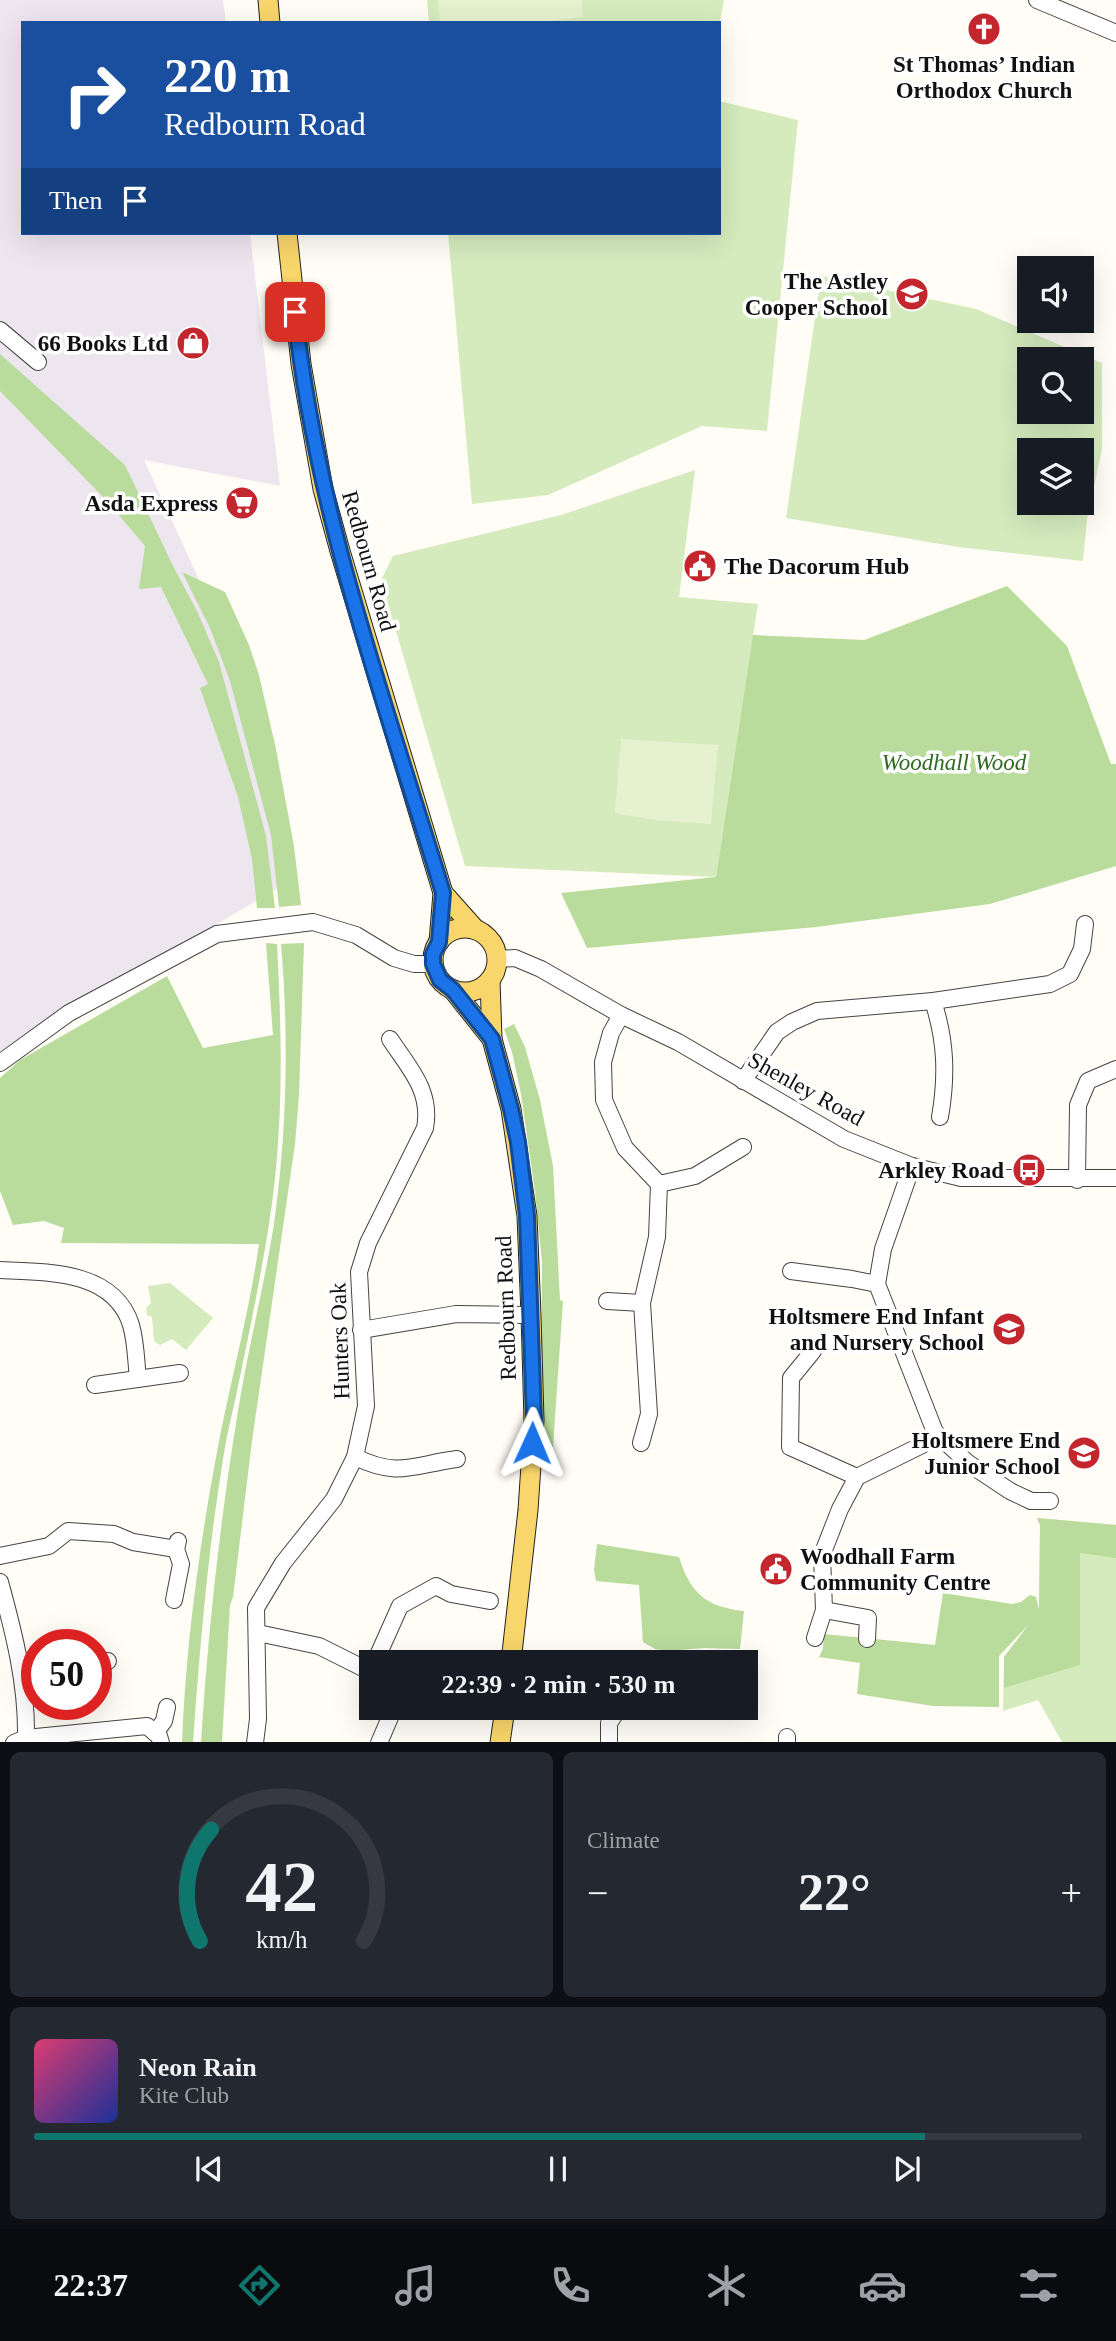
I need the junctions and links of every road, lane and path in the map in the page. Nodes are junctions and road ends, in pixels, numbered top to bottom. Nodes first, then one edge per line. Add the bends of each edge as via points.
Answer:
1 (268, 0) edge
2 (1037, 0) edge
3 (270, 21) edge
4 (1116, 33) edge
5 (288, 235) edge
6 (0, 330) edge
7 (38, 362) dead end
8 (443, 893) junction
9 (1085, 924) dead end
10 (477, 930) junction
11 (439, 942) junction
12 (497, 959) junction
13 (433, 964) junction
14 (490, 980) junction
15 (453, 990) junction
16 (933, 1001) junction
17 (621, 1015) junction
18 (390, 1039) dead end
19 (492, 1039) junction
20 (0, 1063) edge
21 (1116, 1069) edge
22 (743, 1081) junction
23 (940, 1117) dead end
24 (743, 1147) dead end
25 (912, 1166) junction
26 (1116, 1178) edge
27 (1077, 1180) junction
28 (659, 1184) junction
29 (0, 1270) edge
30 (791, 1271) dead end
31 (877, 1284) junction
32 (607, 1301) dead end
33 (642, 1303) junction
34 (531, 1315) junction
35 (360, 1330) junction
36 (813, 1351) dead end
37 (180, 1373) dead end
38 (138, 1379) junction
39 (95, 1385) dead end
40 (934, 1432) junction
41 (641, 1443) dead end
42 (355, 1457) junction
43 (457, 1459) dead end
44 (856, 1477) junction
45 (1050, 1501) dead end
46 (0, 1556) edge
47 (0, 1582) edge
48 (174, 1600) dead end
49 (490, 1601) dead end
50 (824, 1609) junction
51 (4, 1613) edge
52 (258, 1633) junction
53 (815, 1638) dead end
54 (867, 1639) dead end
55 (380, 1650) edge
56 (512, 1650) edge
57 (21, 1652) edge
58 (359, 1665) edge
59 (167, 1707) dead end
60 (24, 1720) edge
61 (389, 1720) edge
62 (503, 1720) edge
63 (611, 1720) edge
64 (155, 1734) edge
65 (20, 1740) edge
66 (255, 1742) edge
67 (379, 1742) edge
68 (500, 1742) edge
69 (609, 1742) edge

1 - 3 main road
2 - 4 street
5 - 8 main road, Redbourn Road via 300,364 323,489
6 - 7 street
8 - 10 main road, Redbourn Road
8 - 11 main road, Redbourn Road
9 - 16 street via 1082,949 1070,974 1050,984
10 - 11 main road via 458,929
10 - 12 main road via 491,942
11 - 13 main road
12 - 14 main road
12 - 17 street, Shenley Road via 515,958 541,969
13 - 15 main road via 440,980
13 - 20 street via 394,958 356,935 313,922 217,934 69,1013
14 - 15 main road via 473,991
14 - 19 main road, Redbourn Road
15 - 19 main road, Redbourn Road
16 - 22 street via 817,1011 777,1032
16 - 23 street via 942,1028 946,1083
17 - 22 street, Shenley Road
17 - 28 street via 604,1062 604,1100 625,1148
18 - 35 street, Hunters Oak via 406,1051 428,1111 425,1128 368,1243 359,1272
19 - 34 main road, Redbourn Road via 518,1142
21 - 27 street via 1088,1081 1077,1105
22 - 25 street, Shenley Road via 844,1139
24 - 28 street via 695,1176
25 - 27 street, Shenley Road via 961,1178
25 - 31 street via 883,1249
26 - 27 street, Shenley Road
28 - 33 street via 657,1237
29 - 38 street via 86,1280 115,1298 130,1323
30 - 31 street
31 - 40 street
32 - 33 street
33 - 41 street via 649,1414
34 - 35 street via 456,1314
34 - 56 main road, Redbourn Road via 534,1420
35 - 42 street, Hunters Oak via 366,1406
36 - 44 street via 791,1378 790,1447
37 - 38 street
38 - 39 street
40 - 44 street via 922,1445
40 - 45 street via 968,1463 1010,1491 1031,1501
42 - 43 street via 401,1471
42 - 52 street, Hunters Oak via 334,1499 283,1563 256,1608
44 - 50 street via 822,1555
46 - 48 street via 49,1546 68,1531 177,1545 181,1564
47 - 51 street
49 - 55 street via 451,1594 436,1586 400,1606
50 - 53 street
50 - 54 street via 868,1618
51 - 57 street
52 - 58 street via 318,1646
52 - 66 street, Hunters Oak
59 - 64 street
60 - 65 street
61 - 67 street
62 - 68 main road
63 - 69 street
64 - 65 street

